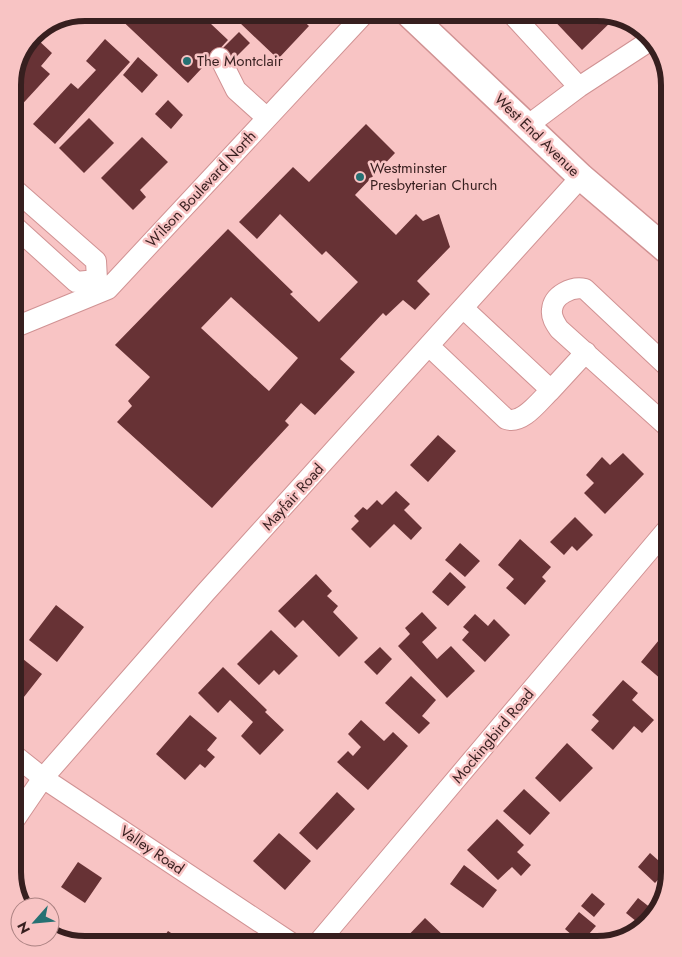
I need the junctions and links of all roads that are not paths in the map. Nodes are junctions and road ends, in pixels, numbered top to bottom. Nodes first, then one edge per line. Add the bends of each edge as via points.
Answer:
1 (358, 21) edge
2 (416, 21) edge
3 (517, 21) edge
4 (646, 44) edge
5 (220, 58) dead end
6 (579, 87) junction
7 (267, 118) junction
8 (527, 126) junction
9 (581, 177) junction
10 (21, 195) edge
11 (21, 232) edge
12 (661, 244) edge
13 (102, 285) junction
14 (463, 308) junction
15 (21, 324) edge
16 (429, 346) junction
17 (586, 352) junction
18 (661, 360) edge
19 (551, 390) junction
20 (661, 420) edge
21 (661, 538) edge
22 (21, 761) edge
23 (43, 778) junction
24 (21, 809) edge
25 (281, 936) edge
26 (324, 936) edge

1 - 7 street, Wilson Boulevard North
2 - 8 main road, West End Avenue
3 - 6 street
4 - 6 street
5 - 7 street via 236,90
6 - 8 street
7 - 13 street, Wilson Boulevard North
8 - 9 main road, West End Avenue
9 - 12 main road, West End Avenue
9 - 14 street, Mayfair Road
10 - 13 street via 96,261
11 - 13 street via 76,282
13 - 15 street, Wilson Boulevard North
14 - 16 street, Mayfair Road
14 - 19 street
16 - 19 street via 506,419 518,420
16 - 23 street, Mayfair Road via 204,593
17 - 18 street via 559,328 552,311 565,292 579,288 585,289
17 - 19 street
17 - 20 street
21 - 26 street, Mockingbird Road
22 - 23 street, Valley Road
23 - 24 street, Mayfair Road
23 - 25 street, Valley Road

